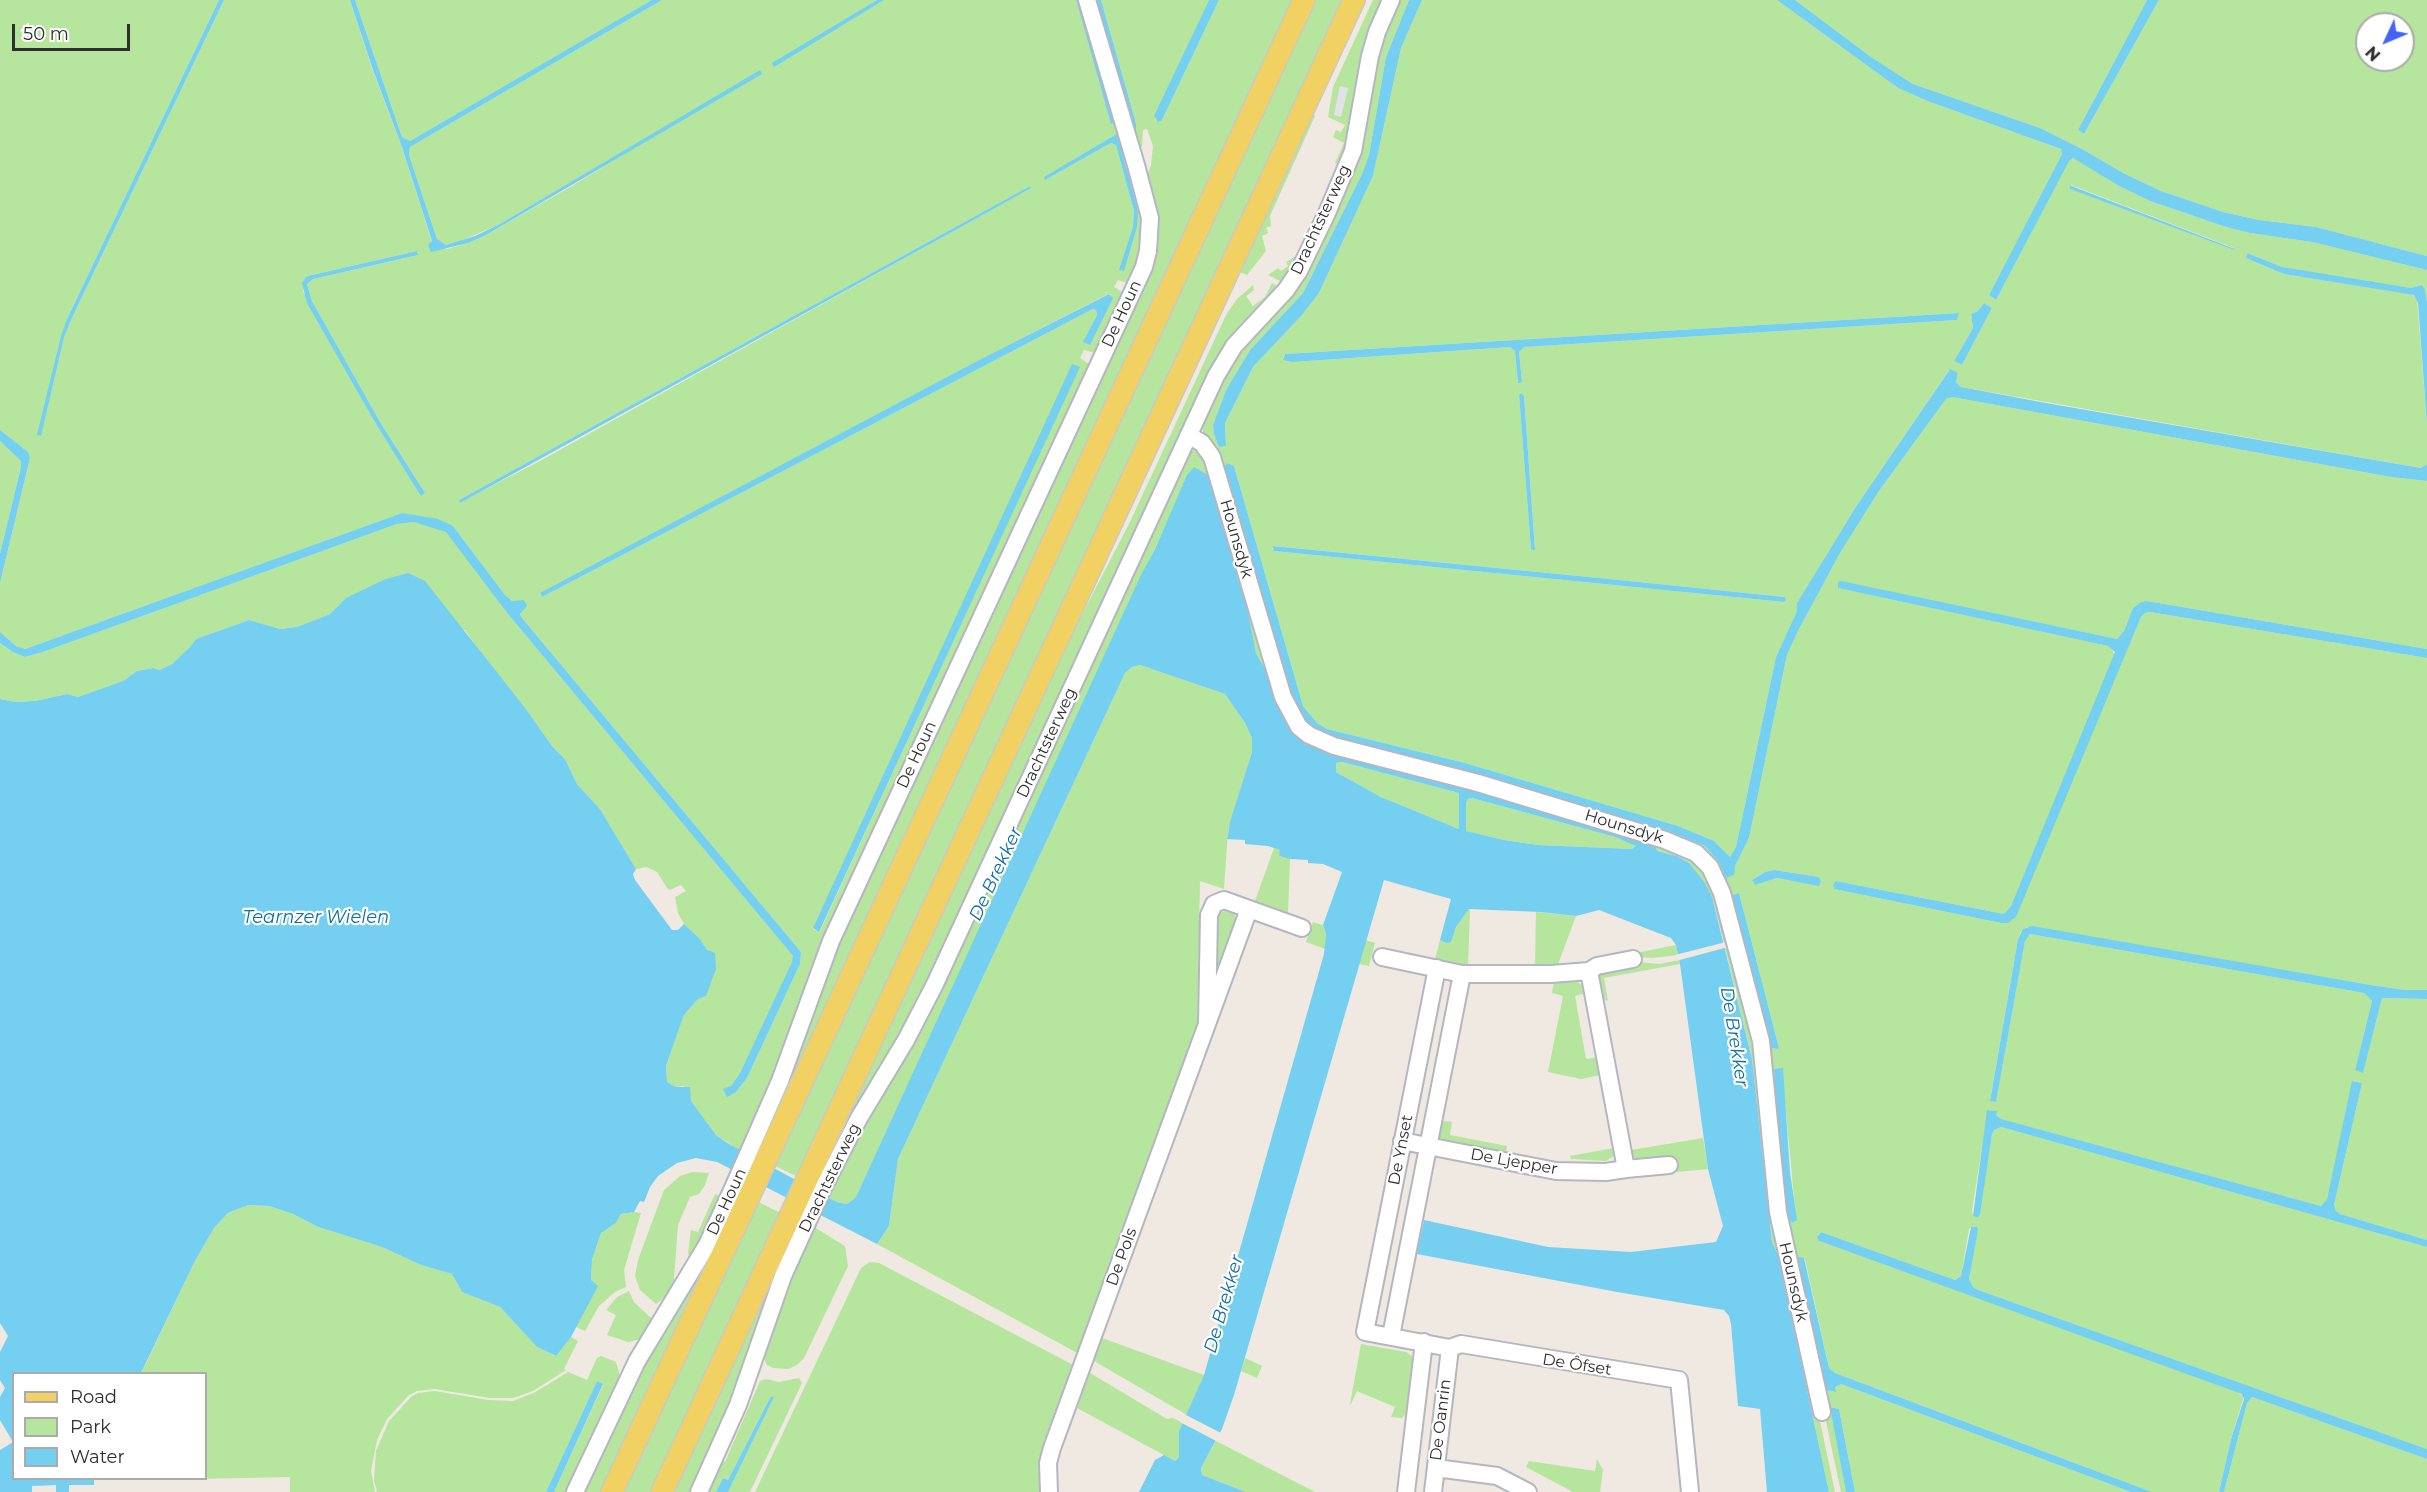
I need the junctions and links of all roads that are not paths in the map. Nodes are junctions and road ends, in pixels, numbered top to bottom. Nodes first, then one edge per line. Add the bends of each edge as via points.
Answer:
1 (1087, 0) edge
2 (1304, 0) edge
3 (1354, 0) edge
4 (1391, 0) edge
5 (1190, 436) junction
6 (1249, 909) junction
7 (1302, 928) dead end
8 (1382, 957) dead end
9 (1633, 959) dead end
10 (1437, 968) junction
11 (1589, 971) junction
12 (1462, 974) junction
13 (1207, 1024) junction
14 (1402, 1141) junction
15 (1429, 1146) junction
16 (758, 1156) junction
17 (1670, 1165) dead end
18 (1626, 1169) junction
19 (814, 1186) junction
20 (741, 1192) junction
21 (798, 1222) junction
22 (1365, 1332) joint
23 (1391, 1336) junction
24 (1424, 1342) junction
25 (1450, 1347) junction
26 (1822, 1412) dead end
27 (1436, 1468) junction
28 (575, 1492) edge
29 (612, 1492) edge
30 (662, 1492) edge
31 (699, 1492) edge
32 (1049, 1492) edge
33 (1406, 1492) edge
34 (1433, 1492) edge
35 (1528, 1492) edge
36 (1690, 1492) edge

1 - 16 street, De Houn via 1149,218 1144,267 831,941 780,1081
2 - 16 main road
3 - 19 main road, Drachtsterweg
4 - 5 street, Drachtsterweg via 1370,56 1353,151 1336,192 1299,271 1225,360
5 - 19 street, Drachtsterweg via 935,984 906,1040
5 - 26 street, Hounsdyk via 1202,443 1212,457 1283,697 1299,727 1334,746 1478,783 1665,840 1696,853 1710,867 1722,893 1761,1041 1778,1212
6 - 7 street, De Pols
6 - 13 street, De Pols
6 - 13 street, De Pols via 1224,900 1210,909
8 - 10 street
9 - 11 street
10 - 12 street
10 - 14 street, De Ynset
11 - 12 street
11 - 18 street
12 - 15 street, De Ynset
13 - 32 street, De Pols via 1052,1448
14 - 15 street, De Ljepper
14 - 22 street, De Ynset
15 - 18 street, De Ljepper via 1556,1171
15 - 23 street, De Ynset
16 - 20 main road
17 - 18 street, De Ljepper
19 - 21 main road, Drachtsterweg
20 - 28 street, De Houn via 637,1361
20 - 29 main road
21 - 30 main road, Drachtsterweg
21 - 31 street, Drachtsterweg via 738,1405
22 - 23 street, De Ôfset
23 - 24 street, De Ôfset
24 - 25 street, De Ôfset
24 - 33 street
25 - 27 street, De Oanrin
25 - 36 street, De Ôfset via 1461,1344 1679,1380
27 - 34 street, De Oanrin
27 - 35 street via 1497,1476

